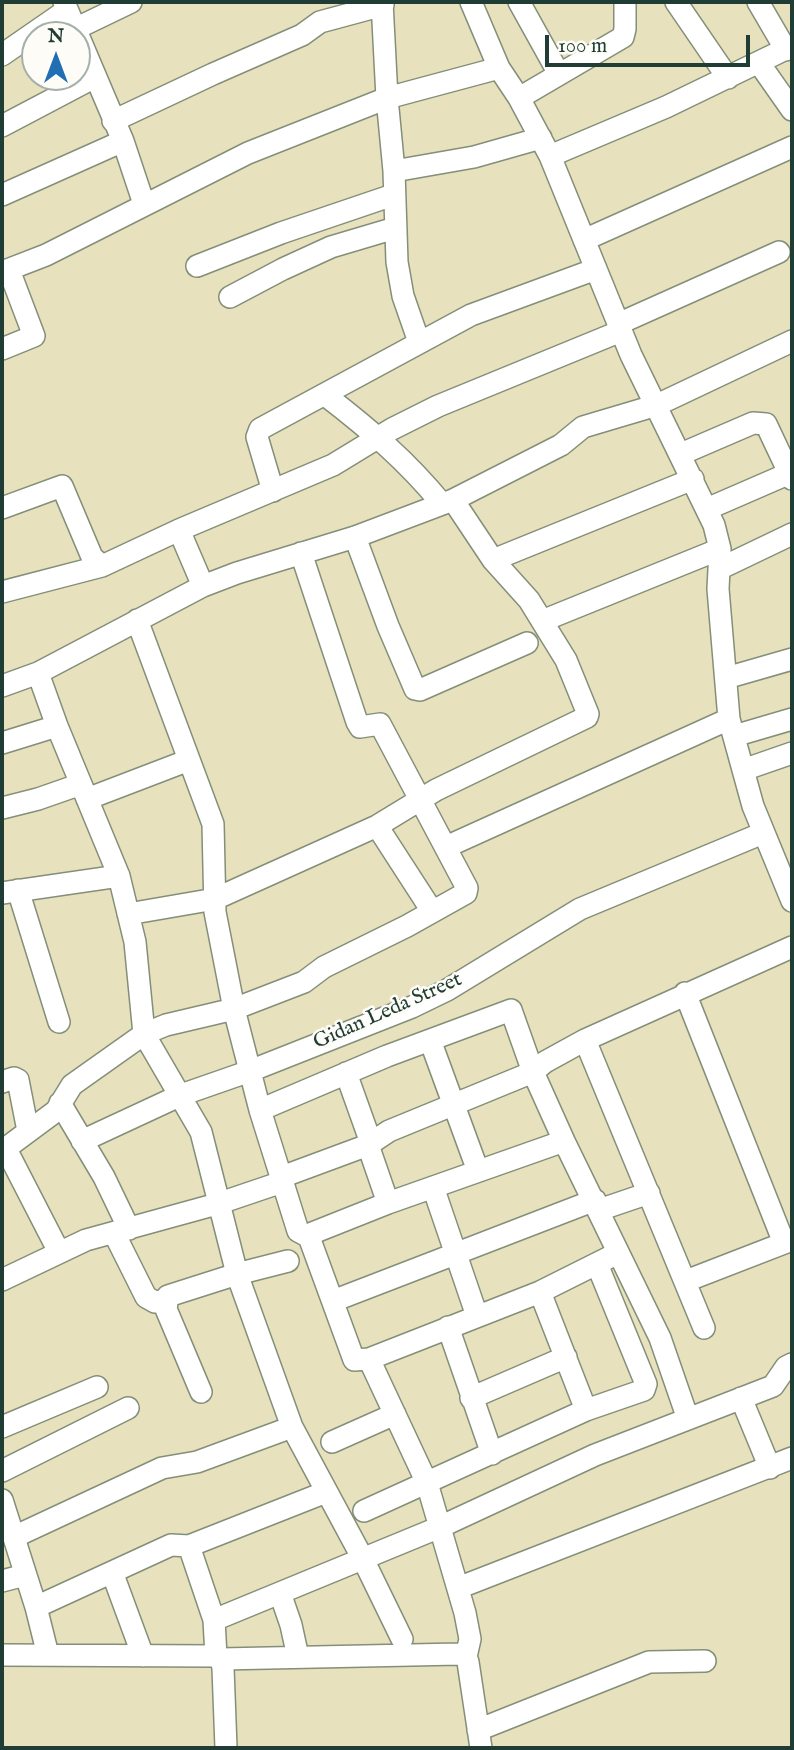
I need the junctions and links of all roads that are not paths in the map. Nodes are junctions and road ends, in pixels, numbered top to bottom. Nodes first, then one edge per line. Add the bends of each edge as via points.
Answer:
1 (131, 2) edge
2 (471, 2) edge
3 (519, 2) edge
4 (625, 2) edge
5 (676, 2) edge
6 (758, 2) edge
7 (382, 4) edge
8 (68, 14) edge
9 (789, 48) edge
10 (2, 55) edge
11 (758, 63) junction
12 (499, 68) junction
13 (559, 74) junction
14 (95, 77) junction
15 (727, 78) junction
16 (387, 98) junction
17 (519, 98) junction
18 (792, 110) edge
19 (113, 121) junction
20 (2, 126) edge
21 (122, 141) junction
22 (545, 147) junction
23 (792, 147) edge
24 (394, 171) junction
25 (2, 195) edge
26 (393, 195) junction
27 (144, 204) junction
28 (395, 228) junction
29 (584, 240) junction
30 (779, 252) dead end
31 (197, 266) dead end
32 (596, 269) junction
33 (5, 271) edge
34 (230, 297) dead end
35 (620, 327) junction
36 (792, 341) edge
37 (419, 342) junction
38 (2, 349) edge
39 (325, 395) junction
40 (657, 405) junction
41 (379, 437) junction
42 (681, 454) junction
43 (791, 476) edge
44 (693, 478) junction
45 (273, 491) junction
46 (447, 502) junction
47 (2, 508) edge
48 (708, 509) junction
49 (179, 530) junction
50 (792, 534) edge
51 (355, 537) junction
52 (301, 554) junction
53 (719, 559) junction
54 (493, 560) junction
55 (102, 566) junction
56 (203, 586) junction
57 (2, 592) edge
58 (137, 620) junction
59 (542, 621) junction
60 (527, 643) dead end
61 (792, 659) edge
62 (38, 673) junction
63 (726, 678) junction
64 (2, 686) edge
65 (792, 719) edge
66 (57, 726) junction
67 (732, 728) junction
68 (2, 744) edge
69 (792, 753) edge
70 (189, 760) junction
71 (743, 770) junction
72 (84, 791) junction
73 (421, 800) junction
74 (2, 808) edge
75 (377, 826) junction
76 (764, 833) junction
77 (446, 847) junction
78 (785, 865) edge
79 (119, 876) junction
80 (10, 892) edge
81 (215, 899) junction
82 (792, 901) edge
83 (432, 911) junction
84 (128, 914) junction
85 (792, 947) edge
86 (685, 993) junction
87 (234, 1009) junction
88 (58, 1022) dead end
89 (144, 1034) junction
90 (430, 1040) junction
91 (585, 1040) junction
92 (250, 1071) junction
93 (533, 1072) junction
94 (346, 1073) junction
95 (2, 1082) edge
96 (181, 1095) junction
97 (60, 1103) junction
98 (454, 1106) junction
99 (260, 1110) junction
100 (28, 1131) junction
101 (82, 1141) junction
102 (564, 1141) junction
103 (370, 1144) junction
104 (4, 1150) edge
105 (478, 1171) junction
106 (282, 1182) junction
107 (433, 1187) junction
108 (649, 1193) junction
109 (388, 1203) junction
110 (217, 1204) junction
111 (597, 1205) junction
112 (121, 1231) junction
113 (309, 1237) junction
114 (788, 1241) edge
115 (59, 1252) junction
116 (618, 1253) junction
117 (455, 1254) junction
118 (288, 1261) dead end
119 (597, 1264) junction
120 (237, 1274) junction
121 (3, 1277) edge
122 (686, 1281) junction
123 (540, 1292) junction
124 (166, 1300) junction
125 (333, 1301) junction
126 (477, 1316) junction
127 (448, 1327) junction
128 (704, 1328) dead end
129 (566, 1357) junction
130 (369, 1359) junction
131 (792, 1364) edge
132 (97, 1387) dead end
133 (201, 1392) dead end
134 (471, 1398) junction
135 (741, 1398) junction
136 (128, 1408) dead end
137 (586, 1410) junction
138 (395, 1414) junction
139 (688, 1419) junction
140 (2, 1427) edge
141 (292, 1427) junction
142 (332, 1442) dead end
143 (492, 1454) junction
144 (792, 1458) edge
145 (770, 1468) junction
146 (2, 1471) edge
147 (427, 1483) junction
148 (326, 1492) junction
149 (3, 1507) edge
150 (364, 1511) dead end
151 (440, 1527) junction
152 (14, 1537) junction
153 (189, 1546) junction
154 (363, 1559) junction
155 (112, 1572) junction
156 (25, 1575) junction
157 (2, 1581) edge
158 (458, 1588) junction
159 (280, 1593) junction
160 (36, 1607) junction
161 (214, 1620) junction
162 (402, 1639) dead end
163 (2, 1655) edge
164 (48, 1655) junction
165 (143, 1656) junction
166 (298, 1657) junction
167 (466, 1657) junction
168 (218, 1658) junction
169 (705, 1661) dead end
170 (480, 1739) edge
171 (226, 1748) edge

1 - 8 street
2 - 12 street
3 - 13 street
4 - 13 street via 623,37
5 - 15 street
6 - 9 street
7 - 16 street
7 - 19 street via 320,22 302,36
8 - 10 street
8 - 14 street
9 - 11 street
11 - 15 street
11 - 18 street
12 - 16 street
12 - 17 street
13 - 17 street
14 - 19 street
14 - 20 street
15 - 22 street
16 - 24 street
16 - 27 street via 248,153
17 - 22 street
19 - 21 street
21 - 25 street
21 - 27 street
22 - 24 street
22 - 29 street
23 - 29 street
24 - 26 street
26 - 28 street
26 - 31 street
27 - 33 street
28 - 34 street via 331,247
28 - 37 street via 403,296
29 - 32 street
30 - 35 street
32 - 35 street
32 - 37 street via 471,314
33 - 38 street via 34,336
35 - 40 street
35 - 41 street via 438,406
36 - 40 street
37 - 39 street
39 - 41 street
39 - 45 street via 257,432
40 - 42 street
40 - 46 street via 583,427 561,444
41 - 45 street via 333,465
41 - 46 street
42 - 43 street via 760,422 766,424
42 - 44 street
43 - 48 street
44 - 48 street
44 - 54 street
45 - 49 street
46 - 51 street
46 - 54 street
47 - 55 street via 62,486 92,557
48 - 53 street
49 - 55 street
49 - 56 street
50 - 53 street
51 - 52 street
51 - 60 street via 415,689
52 - 56 street
52 - 73 street via 357,722 364,727 380,724
53 - 59 street
53 - 63 street
54 - 59 street
55 - 57 street
56 - 58 street
58 - 62 street
58 - 70 street
59 - 73 street via 566,660 587,717
61 - 63 street
62 - 64 street
62 - 66 street
63 - 67 street
65 - 67 street
66 - 68 street
66 - 72 street
67 - 71 street
67 - 77 street
69 - 71 street
70 - 72 street
70 - 81 street via 213,824
71 - 76 street
72 - 74 street
72 - 79 street
73 - 75 street
73 - 77 street
75 - 81 street
75 - 83 street
76 - 78 street
76 - 92 street, Gidan Leda Street via 580,909 412,1007
77 - 83 street via 467,891
78 - 82 street
79 - 80 street
79 - 84 street
80 - 88 street
81 - 84 street
81 - 87 street
83 - 87 street via 304,982
84 - 89 street
85 - 86 street
86 - 91 street
86 - 114 street
87 - 89 street
87 - 92 street
89 - 96 street
89 - 97 street via 72,1085
90 - 93 street via 511,1010
90 - 94 street
90 - 98 street
91 - 93 street
91 - 108 street
92 - 96 street, Gidan Leda Street
92 - 99 street
93 - 98 street
93 - 102 street
94 - 99 street
94 - 103 street
95 - 100 street via 18,1080
96 - 101 street, Gidan Leda Street
96 - 110 street via 201,1132
97 - 100 street
97 - 101 street
98 - 103 street
98 - 105 street
99 - 106 street
100 - 104 street
101 - 112 street via 104,1177
102 - 105 street
102 - 111 street
103 - 106 street via 287,1175
103 - 109 street
104 - 115 street
105 - 107 street
106 - 110 street
106 - 113 street via 298,1231
107 - 109 street
107 - 117 street
108 - 111 street
108 - 122 street
109 - 113 street via 311,1232
110 - 112 street
110 - 120 street
111 - 116 street
111 - 117 street
112 - 115 street
112 - 124 street via 146,1297 155,1303
113 - 125 street
114 - 122 street
115 - 121 street
116 - 119 street
116 - 139 street via 660,1338
117 - 125 street
117 - 126 street
118 - 120 street
119 - 123 street
119 - 137 street via 646,1384 644,1390
120 - 124 street
120 - 141 street
122 - 128 street
123 - 126 street
123 - 129 street
124 - 133 street
125 - 130 street via 354,1360
126 - 127 street
127 - 130 street
127 - 134 street
129 - 134 street
129 - 137 street
130 - 138 street
131 - 135 street via 773,1386
132 - 140 street
134 - 143 street
135 - 139 street
135 - 145 street
136 - 146 street
137 - 143 street
138 - 142 street
138 - 147 street
139 - 151 street via 573,1464
141 - 148 street
141 - 152 street via 197,1462 162,1468
143 - 147 street
144 - 145 street
145 - 158 street
147 - 150 street
147 - 151 street
148 - 153 street
148 - 154 street
149 - 152 street
151 - 154 street
151 - 158 street
152 - 156 street
153 - 155 street via 171,1545
153 - 161 street
154 - 159 street
154 - 162 street
155 - 160 street
155 - 165 street
156 - 157 street
156 - 160 street
158 - 167 street via 470,1639
159 - 161 street
159 - 166 street
160 - 164 street
161 - 168 street
163 - 164 street
164 - 165 street
165 - 168 street
166 - 167 street
166 - 168 street
167 - 170 street
168 - 171 street
169 - 170 street via 649,1662

